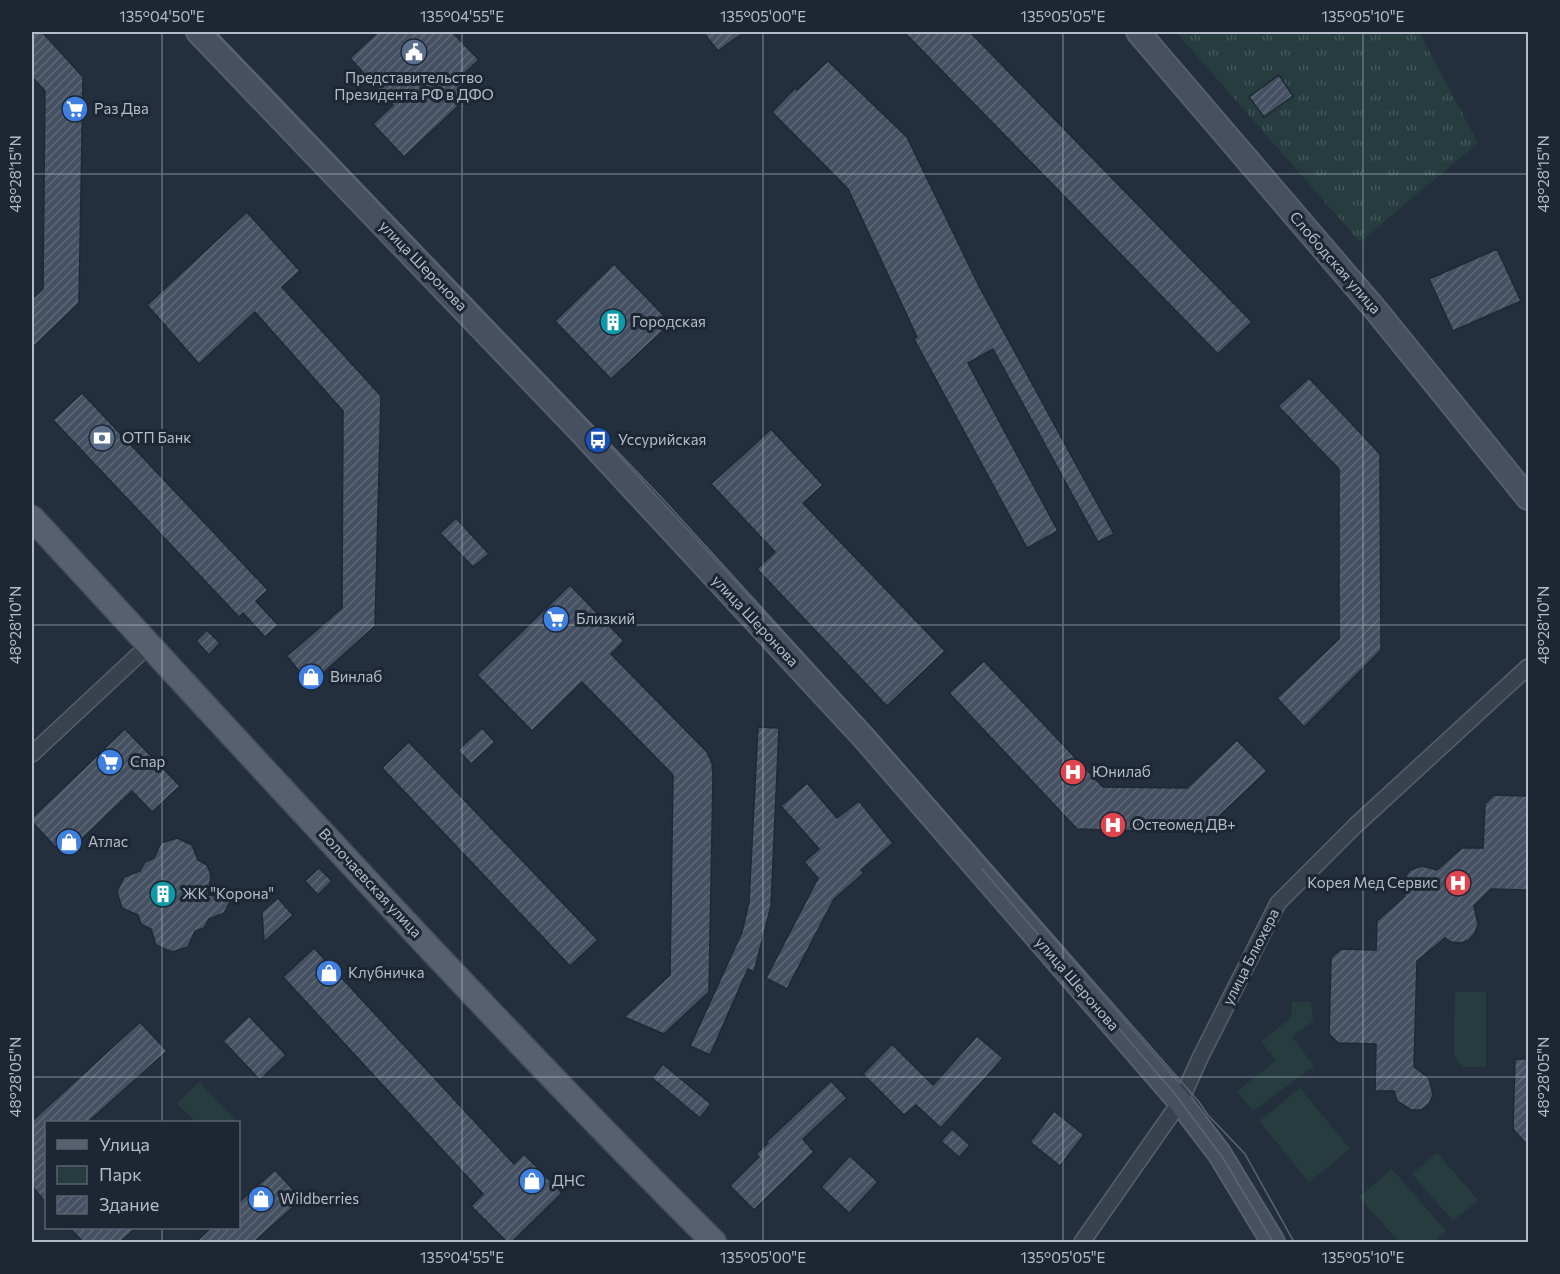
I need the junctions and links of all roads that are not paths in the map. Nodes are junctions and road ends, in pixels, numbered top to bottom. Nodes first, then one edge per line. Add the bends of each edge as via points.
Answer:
1 (198, 32) edge
2 (1138, 32) edge
3 (1528, 498) edge
4 (32, 518) edge
5 (149, 645) junction
6 (1528, 667) edge
7 (32, 754) edge
8 (1180, 1102) junction
9 (714, 1242) edge
10 (1082, 1242) edge
11 (1273, 1242) edge

1 - 8 main road, улица Шеронова via 580,431 864,738
2 - 3 main road, Слободская улица via 1375,309
4 - 5 main road, Волочаевская улица
5 - 7 street
5 - 9 main road, Волочаевская улица via 576,1101
6 - 8 street, улица Блюхера via 1356,825 1278,903
8 - 10 street, улица Блюхера
8 - 11 main road, улица Шеронова via 1220,1153

